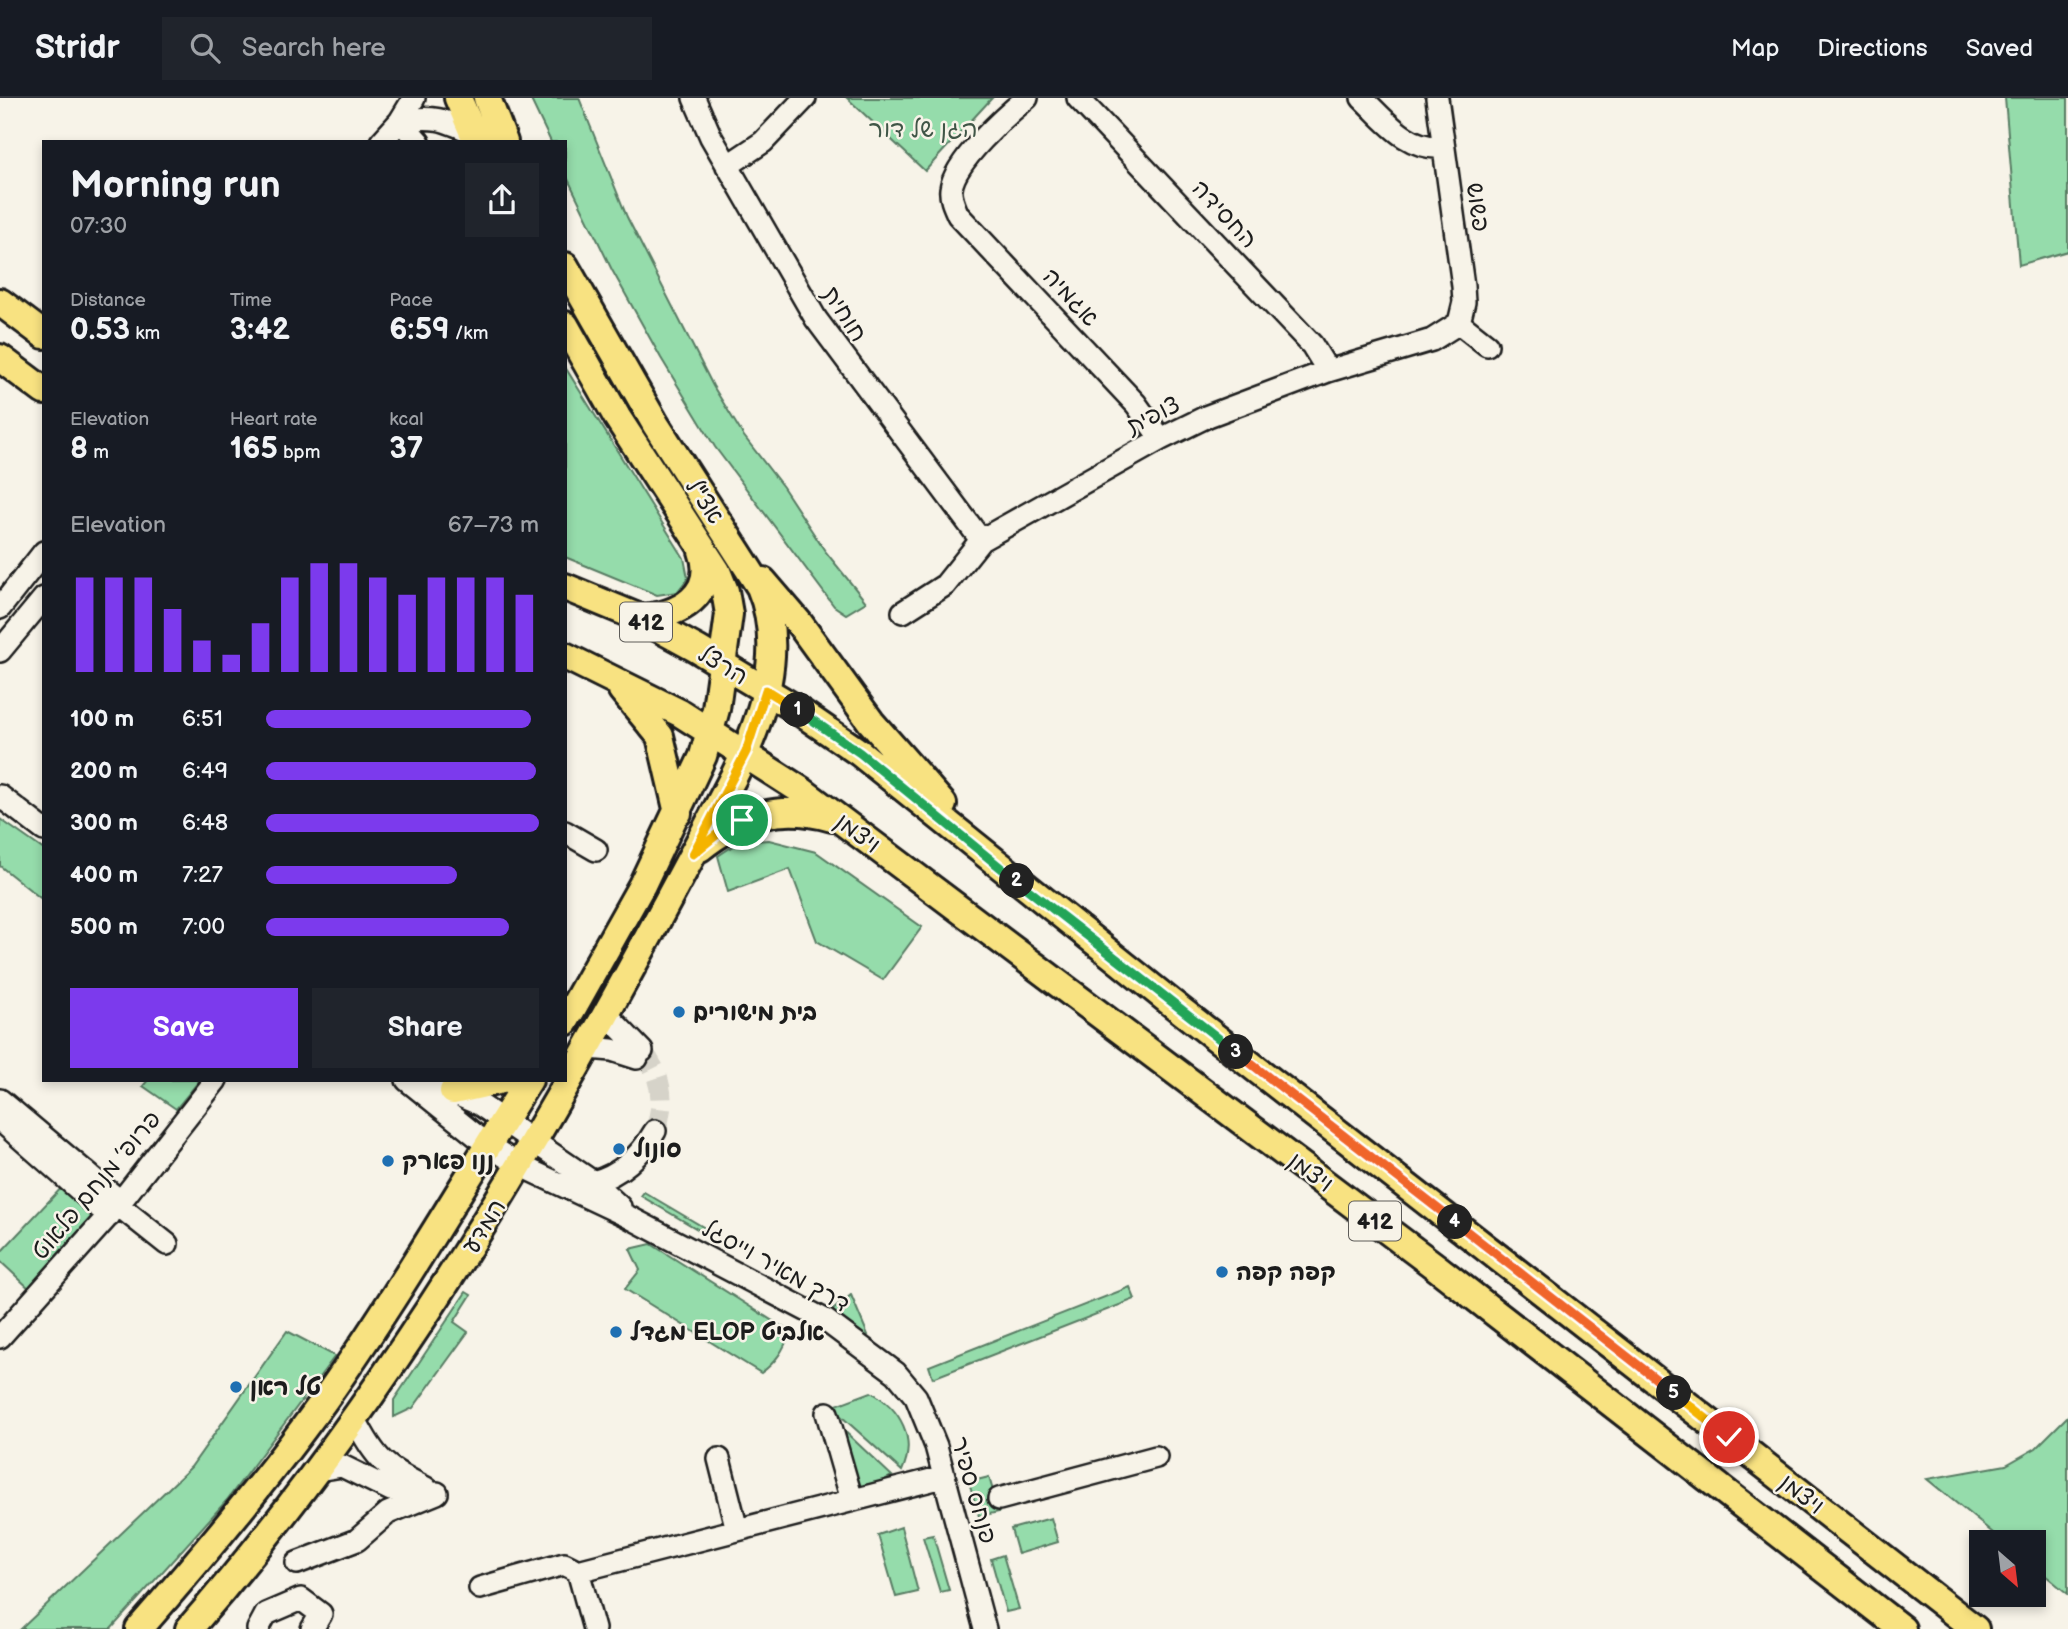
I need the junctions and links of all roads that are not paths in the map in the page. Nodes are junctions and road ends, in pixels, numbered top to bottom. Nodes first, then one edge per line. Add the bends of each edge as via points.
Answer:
1 (414, 98) edge
2 (458, 98) edge
3 (487, 98) edge
4 (694, 98) edge
5 (805, 98) edge
6 (1027, 98) edge
7 (1078, 98) edge
8 (1362, 98) edge
9 (1437, 98) edge
10 (400, 121) junction
11 (475, 137) edge
12 (384, 140) edge
13 (417, 140) edge
14 (504, 140) edge
15 (1443, 146) junction
16 (727, 166) junction
17 (567, 269) edge
18 (0, 302) edge
19 (1459, 323) junction
20 (567, 329) edge
21 (42, 334) edge
22 (1487, 345) dead end
23 (0, 358) edge
24 (1328, 371) junction
25 (42, 390) edge
26 (1161, 439) junction
27 (693, 534) junction
28 (981, 540) junction
29 (42, 555) edge
30 (748, 565) junction
31 (567, 588) edge
32 (42, 600) edge
33 (0, 608) edge
34 (903, 612) dead end
35 (640, 618) junction
36 (0, 651) edge
37 (567, 657) edge
38 (722, 666) junction
39 (611, 678) junction
40 (766, 690) junction
41 (711, 730) junction
42 (746, 752) junction
43 (0, 789) edge
44 (0, 796) edge
45 (18, 809) junction
46 (678, 813) junction
47 (842, 821) junction
48 (42, 828) edge
49 (567, 833) edge
50 (596, 850) dead end
51 (693, 854) junction
52 (995, 863) junction
53 (570, 1005) edge
54 (607, 1015) junction
55 (589, 1048) junction
56 (214, 1082) edge
57 (222, 1082) edge
58 (409, 1082) edge
59 (428, 1082) edge
60 (497, 1082) edge
61 (528, 1082) edge
62 (453, 1091) junction
63 (203, 1097) junction
64 (0, 1100) edge
65 (0, 1120) edge
66 (505, 1122) junction
67 (655, 1131) tunnel mouth
68 (489, 1146) junction
69 (527, 1155) junction
70 (628, 1163) junction
71 (593, 1182) junction
72 (116, 1207) junction
73 (621, 1209) junction
74 (167, 1244) dead end
75 (0, 1337) edge
76 (897, 1373) joint
77 (827, 1413) dead end
78 (355, 1419) junction
79 (1156, 1457) dead end
80 (719, 1459) dead end
81 (318, 1470) junction
82 (943, 1477) junction
83 (356, 1486) dead end
84 (437, 1493) junction
85 (999, 1499) dead end
86 (852, 1500) junction
87 (388, 1513) junction
88 (737, 1530) junction
89 (297, 1563) dead end
90 (578, 1571) junction
91 (480, 1588) dead end
92 (139, 1629) edge
93 (189, 1629) edge
94 (258, 1629) edge
95 (312, 1629) edge
96 (594, 1629) edge
97 (985, 1629) edge
98 (1902, 1629) edge
99 (1975, 1629) edge

1 - 10 street
2 - 11 main road
3 - 14 main road
4 - 16 street, חוחית
5 - 16 street via 763,142
6 - 26 street, אגמיה via 964,161 951,188 952,201 958,215 1136,404
7 - 24 street, החסידה via 1312,345
8 - 15 street via 1412,142
9 - 15 street, פשוש
10 - 11 street via 426,116 443,119
10 - 12 street
10 - 13 street
15 - 19 street, פשוש via 1463,286
16 - 28 street, חוחית via 816,319
17 - 30 main road, אצ"ל via 656,425
18 - 21 main road
19 - 22 street
19 - 24 street, צופית via 1432,340
20 - 27 main road, אצ"ל via 623,427
23 - 25 main road
24 - 26 street, צופית via 1208,416
26 - 28 street, צופית
27 - 35 main road via 705,564 700,592 667,615
27 - 38 main road, אצ"ל via 717,571 728,602
28 - 34 street, צופית via 945,585
29 - 33 street
30 - 40 main road, אצ"ל via 768,605 771,622 772,661
30 - 52 main road via 784,604 871,722
31 - 35 main road, הרצל / 412
32 - 36 street
35 - 38 main road, הרצל / 412
37 - 39 main road, 412
38 - 40 main road, הרצל / 412
38 - 41 main road
39 - 41 main road, 412
39 - 46 main road via 660,736
40 - 42 main road, אצ"ל
40 - 52 main road, ויצמן / 412 via 860,753
41 - 42 main road, ויצמן / 412
41 - 46 main road
42 - 47 main road, ויצמן / 412
42 - 51 main road, המדע
43 - 45 street
44 - 45 street
45 - 48 street
46 - 53 main road
47 - 51 main road via 796,811 758,814 720,832
47 - 98 main road, ויצמן / 412 via 1436,1267
49 - 50 street
51 - 54 main road, המדע
52 - 99 main road, ויצמן / 412
54 - 55 main road, המדע
54 - 55 street via 639,1055
55 - 69 main road, המדע
56 - 63 street, פרופ׳ מנחם פלאוט
57 - 63 street, פרופ׳ מנחם פלאוט
58 - 68 street
59 - 62 street
60 - 62 main road
61 - 66 main road, המדע
62 - 66 street
63 - 72 street, פרופ׳ מנחם פלאוט
64 - 72 street
65 - 72 street
66 - 68 main road, המדע
66 - 69 street
67 - 70 street via 644,1150
68 - 69 street
68 - 92 main road, המדע via 324,1401 229,1524
69 - 71 street, דרך מאיר וייסגל
69 - 73 street, דרך מאיר וייסגל
69 - 78 main road, המדע via 456,1271
70 - 71 street
70 - 73 street
71 - 73 street, דרך מאיר וייסגל
72 - 74 street
72 - 75 street, פרופ׳ מנחם פלאוט
73 - 76 street, דרך מאיר וייסגל via 825,1320
76 - 82 street, פנחס ספיר via 916,1397
77 - 86 street
78 - 81 main road, המדע
78 - 84 street via 389,1469
79 - 85 street
80 - 88 street
81 - 84 street via 342,1466 391,1490
81 - 93 main road, המדע
82 - 86 street
82 - 97 street, פנחס ספיר
83 - 87 street via 380,1501
84 - 87 street
86 - 88 street
87 - 89 street via 357,1540
88 - 90 street
90 - 91 street via 564,1563
90 - 96 street
94 - 95 street via 266,1614 301,1599 321,1614

